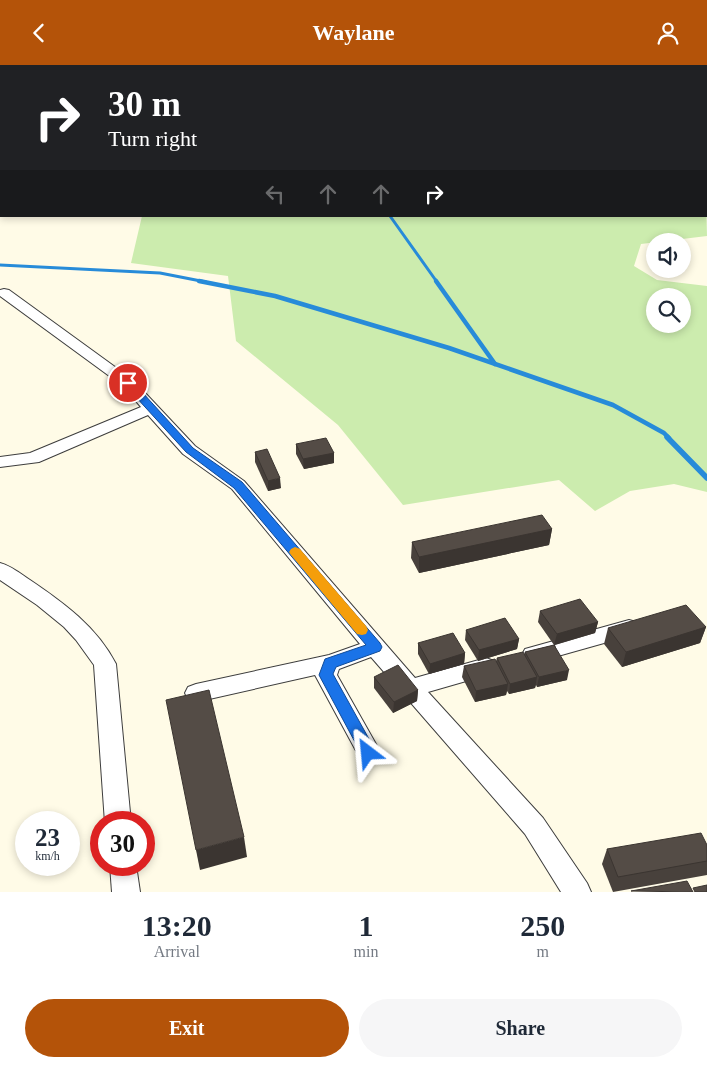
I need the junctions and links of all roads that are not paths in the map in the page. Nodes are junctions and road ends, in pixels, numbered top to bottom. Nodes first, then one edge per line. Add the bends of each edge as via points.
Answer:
1 (4, 293) dead end
2 (151, 408) junction
3 (0, 462) edge
4 (0, 570) edge
5 (645, 623) edge
6 (376, 647) junction
7 (330, 663) junction
8 (410, 688) junction
9 (196, 693) edge
10 (368, 753) dead end
11 (117, 811) edge
12 (124, 876) edge
13 (126, 892) edge
14 (577, 892) edge

1 - 2 street via 128,383
2 - 3 street via 33,458
2 - 6 street via 190,450 238,485
4 - 11 street via 67,617 94,644 105,664
5 - 8 street
6 - 7 street
6 - 8 street
7 - 9 street
7 - 10 street via 326,675
8 - 14 street via 534,826
12 - 13 street

